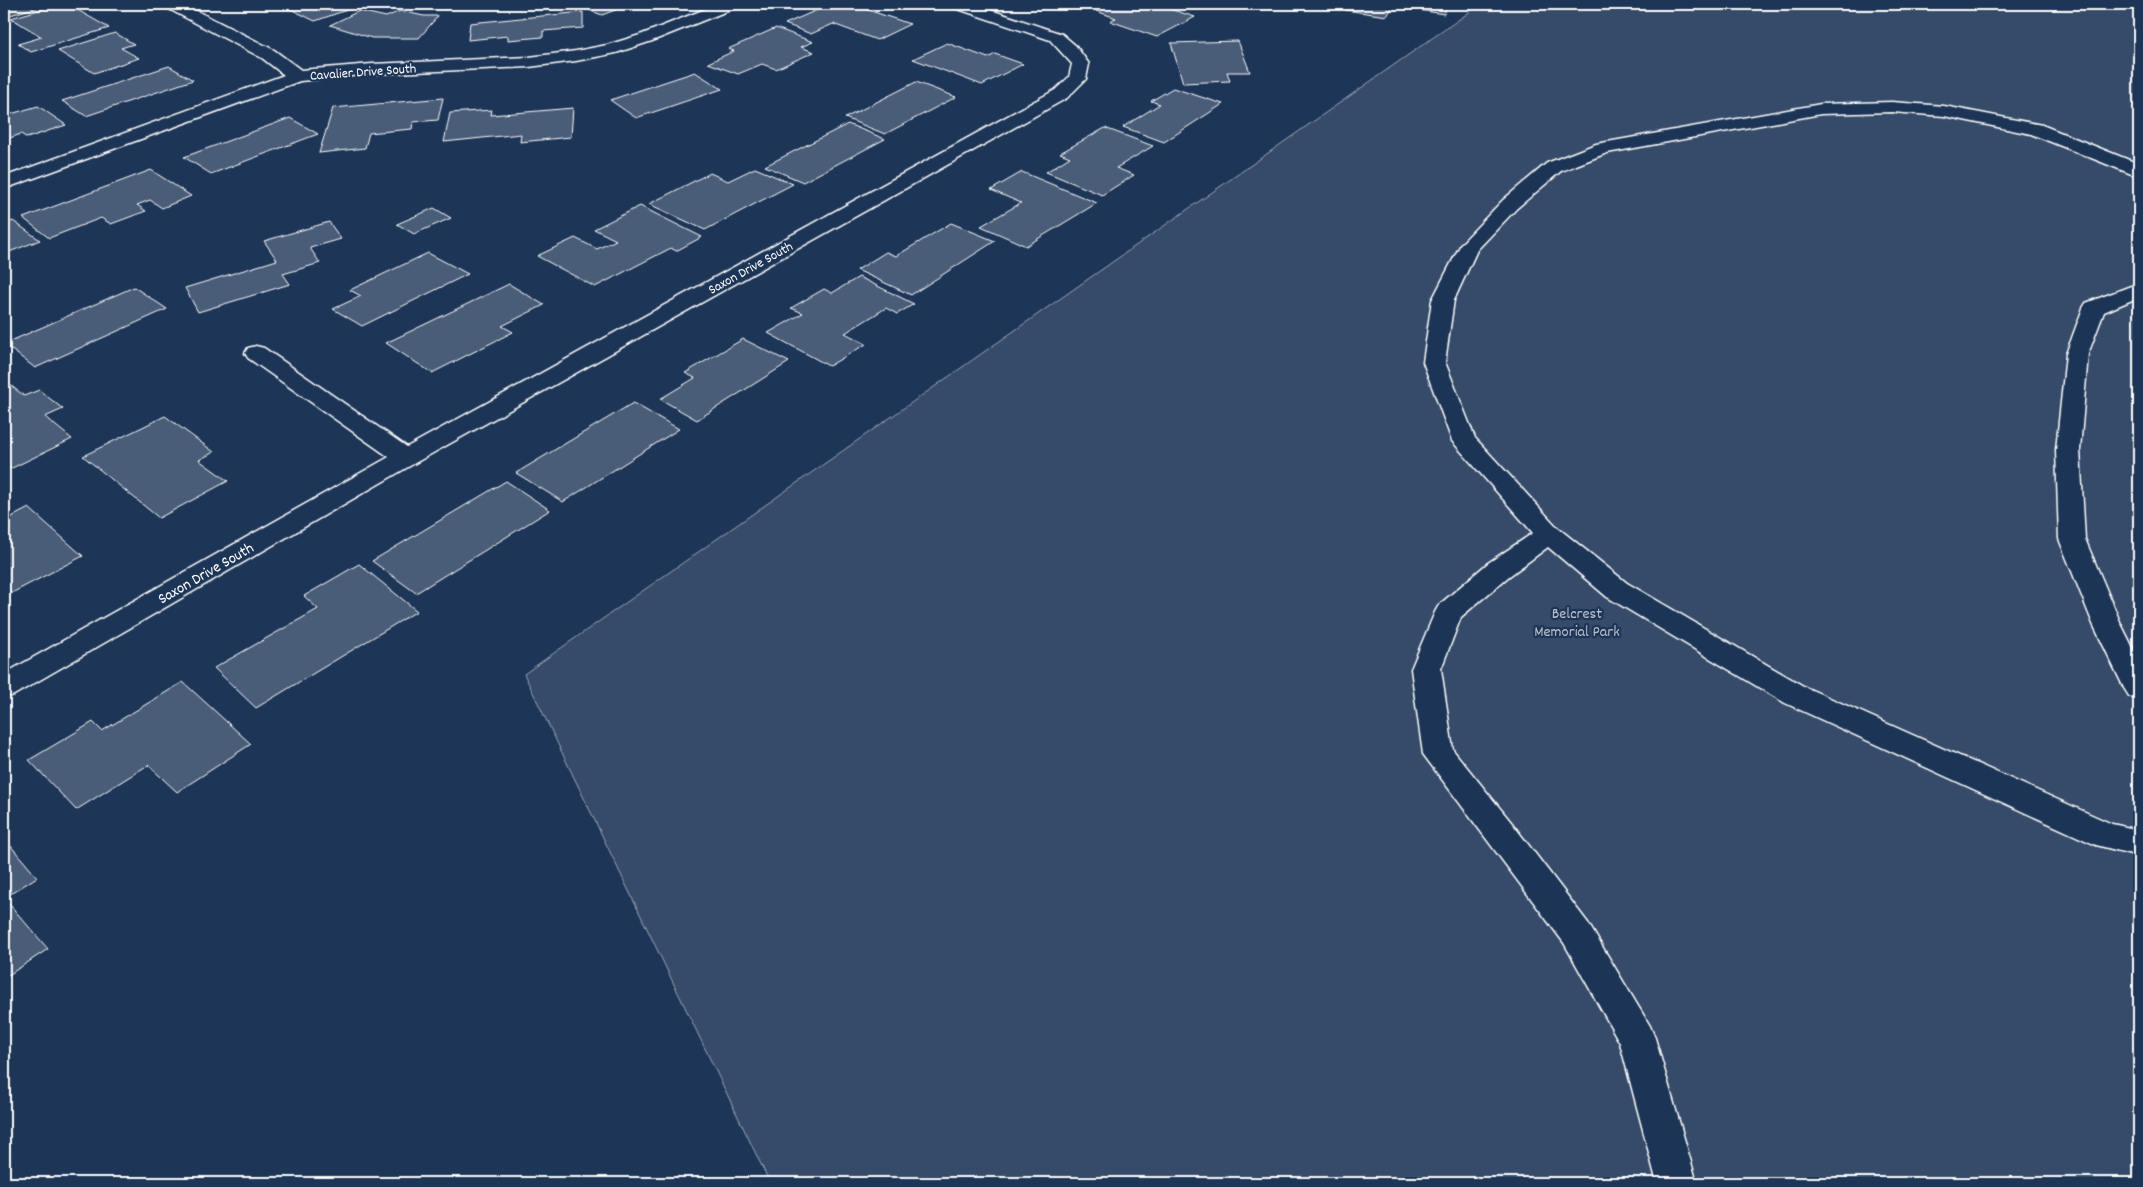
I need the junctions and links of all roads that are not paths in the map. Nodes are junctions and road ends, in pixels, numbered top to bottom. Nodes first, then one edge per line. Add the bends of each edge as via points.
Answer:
1 (171, 4) edge
2 (731, 4) edge
3 (958, 4) edge
4 (297, 76) junction
5 (2139, 171) edge
6 (4, 183) edge
7 (2139, 290) edge
8 (256, 353) dead end
9 (406, 458) junction
10 (1549, 534) junction
11 (4, 687) edge
12 (2139, 688) edge
13 (2139, 843) edge
14 (1677, 1183) edge

1 - 4 street via 268,54
2 - 4 street, Cavalier Drive South via 646,38 576,56 529,62
3 - 9 street, Saxon Drive South via 1056,37 1081,64 1077,79 1061,94
4 - 6 street, Cavalier Drive South
5 - 10 street via 2036,129 1944,111 1892,107 1821,109 1700,129 1603,148 1554,167 1510,204 1468,248 1443,300 1434,362 1464,441
7 - 12 street via 2094,308 2077,354 2068,450 2072,539 2107,624
8 - 9 street
9 - 11 street, Saxon Drive South
10 - 13 street via 1617,590 1795,696 2107,836
10 - 14 street via 1498,570 1449,612 1426,669 1438,754 1576,933 1637,1038

